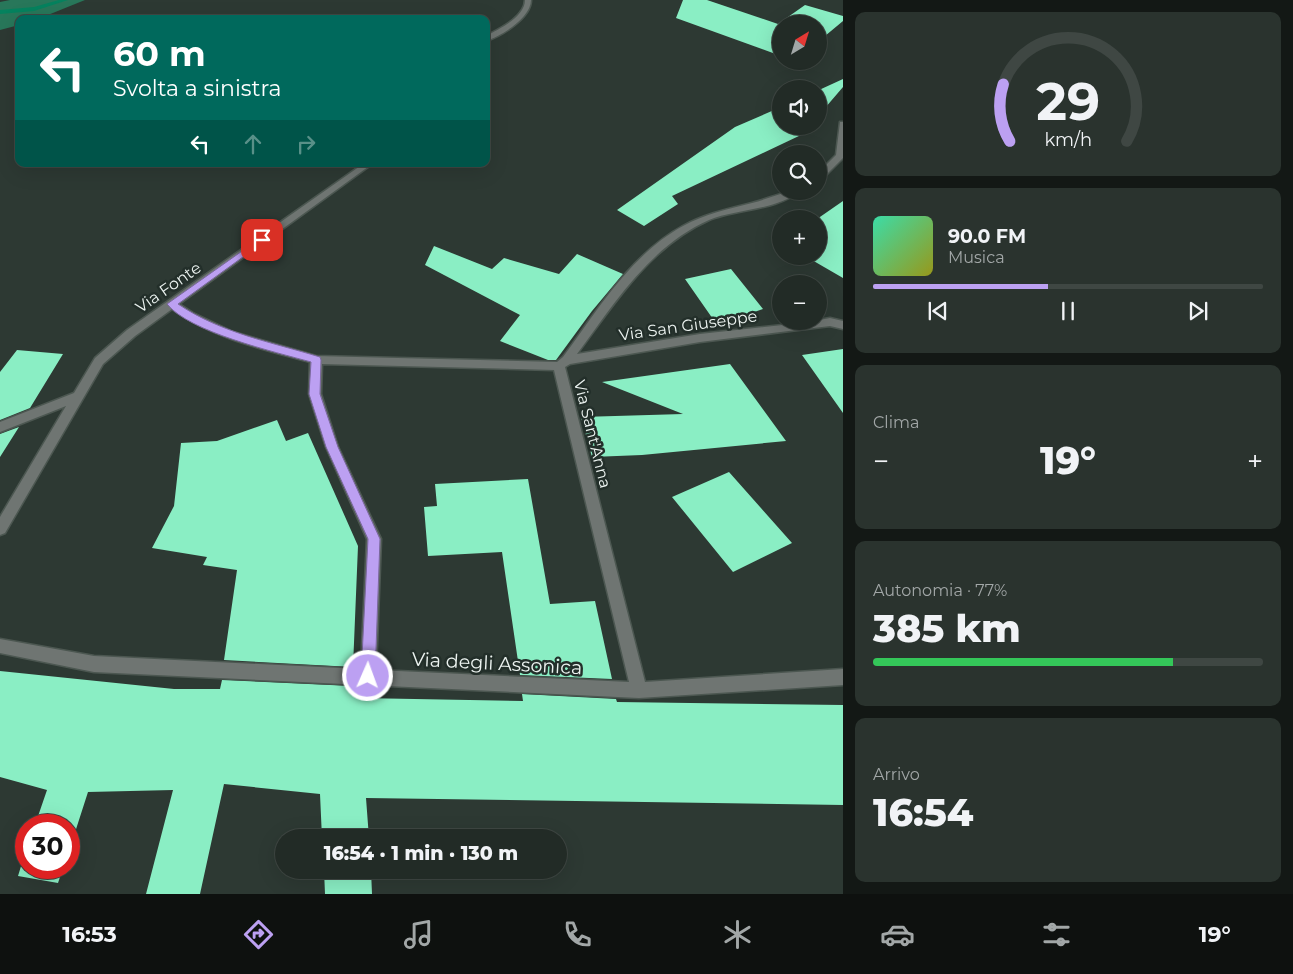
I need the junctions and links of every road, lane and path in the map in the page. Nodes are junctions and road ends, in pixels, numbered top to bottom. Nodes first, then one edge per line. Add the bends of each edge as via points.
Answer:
1 (528, 0) edge
2 (490, 37) edge
3 (843, 124) edge
4 (364, 167) edge
5 (827, 169) edge
6 (774, 200) edge
7 (172, 304) junction
8 (843, 325) edge
9 (316, 360) junction
10 (563, 363) junction
11 (77, 397) junction
12 (0, 427) edge
13 (0, 529) edge
14 (0, 646) edge
15 (368, 676) junction
16 (843, 677) edge
17 (639, 690) junction

1 - 2 street via 528,5 512,25
3 - 5 street via 840,156
4 - 7 street, Via Fonte
6 - 10 street, Via Sant'Anna via 707,218 674,235 647,258
7 - 9 street, Via San Giuseppe via 229,335
7 - 11 street, Via Fonte via 99,361
8 - 10 street, Via San Giuseppe via 830,322 753,331
9 - 10 street, Via San Giuseppe
9 - 15 street via 315,394 332,447 374,539
10 - 17 street, Via Sant'Anna
11 - 12 street
11 - 13 street, Via Fonte
14 - 15 street, Via degli Assonica via 94,664
15 - 17 street, Via degli Assonica
16 - 17 street, Via degli Assonica

